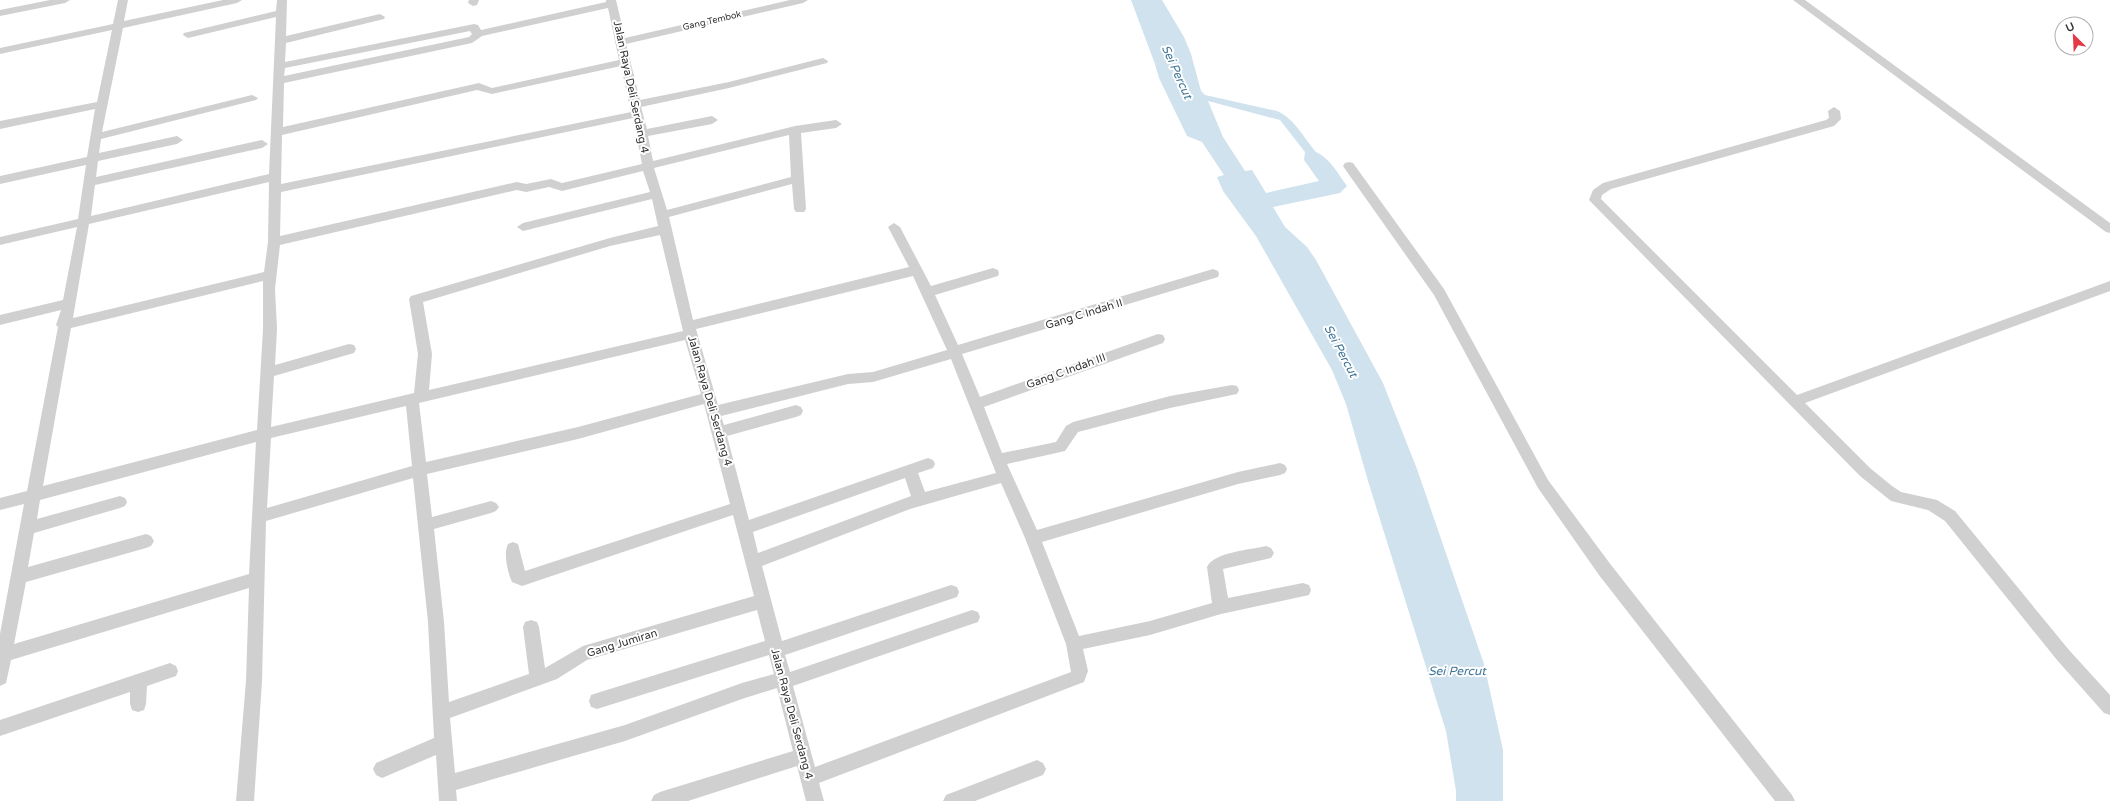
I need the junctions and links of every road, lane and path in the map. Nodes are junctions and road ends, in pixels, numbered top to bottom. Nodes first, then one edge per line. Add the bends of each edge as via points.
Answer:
1 (64, 0) edge
2 (123, 0) edge
3 (237, 0) edge
4 (282, 0) edge
5 (803, 0) edge
6 (1798, 0) edge
7 (612, 2) edge
8 (0, 13) edge
9 (281, 13) junction
10 (380, 17) dead end
11 (117, 27) junction
12 (477, 34) junction
13 (188, 35) dead end
14 (280, 41) junction
15 (621, 42) junction
16 (0, 51) edge
17 (823, 61) dead end
18 (624, 62) junction
19 (279, 66) junction
20 (279, 81) junction
21 (252, 98) dead end
22 (103, 104) junction
23 (636, 109) junction
24 (1834, 111) dead end
25 (712, 120) dead end
26 (836, 124) dead end
27 (0, 125) edge
28 (795, 130) junction
29 (278, 132) junction
30 (642, 134) junction
31 (96, 137) junction
32 (177, 140) dead end
33 (262, 144) dead end
34 (93, 159) junction
35 (1349, 166) dead end
36 (648, 167) junction
37 (797, 179) junction
38 (0, 180) edge
39 (90, 182) junction
40 (275, 183) junction
41 (657, 194) junction
42 (800, 209) dead end
43 (83, 222) junction
44 (664, 222) junction
45 (523, 227) dead end
46 (894, 227) dead end
47 (2110, 229) edge
48 (0, 241) edge
49 (274, 242) junction
50 (917, 270) junction
51 (993, 273) dead end
52 (1213, 274) dead end
53 (270, 275) junction
54 (2110, 286) edge
55 (927, 292) junction
56 (67, 304) junction
57 (0, 320) edge
58 (63, 325) junction
59 (689, 330) junction
60 (1158, 339) dead end
61 (349, 349) dead end
62 (955, 352) junction
63 (268, 372) junction
64 (1232, 390) dead end
65 (710, 397) junction
66 (417, 400) junction
67 (1795, 401) junction
68 (975, 404) junction
69 (714, 412) junction
70 (796, 412) dead end
71 (720, 432) junction
72 (264, 434) junction
73 (998, 460) junction
74 (928, 464) dead end
75 (1280, 468) dead end
76 (419, 470) junction
77 (910, 471) junction
78 (1006, 476) junction
79 (32, 496) junction
80 (920, 499) junction
81 (120, 502) dead end
82 (0, 504) edge
83 (491, 507) dead end
84 (738, 507) junction
85 (259, 517) junction
86 (425, 525) junction
87 (744, 528) junction
88 (26, 529) junction
89 (1033, 538) junction
90 (146, 541) dead end
91 (513, 549) dead end
92 (1266, 552) dead end
93 (753, 562) junction
94 (18, 576) junction
95 (256, 579) junction
96 (1303, 590) dead end
97 (951, 592) dead end
98 (762, 601) junction
99 (1221, 607) junction
100 (972, 617) dead end
101 (531, 627) dead end
102 (1074, 644) junction
103 (3, 648) edge
104 (775, 648) junction
105 (170, 671) dead end
106 (0, 678) edge
107 (538, 678) junction
108 (783, 680) junction
109 (139, 681) junction
110 (597, 701) dead end
111 (138, 704) dead end
112 (2110, 707) edge
113 (441, 713) junction
114 (0, 728) edge
115 (443, 743) junction
116 (803, 756) junction
117 (382, 769) dead end
118 (1037, 769) dead end
119 (809, 778) junction
120 (448, 793) edge
121 (245, 801) edge
122 (660, 801) edge
123 (815, 801) edge
124 (952, 801) edge
125 (1786, 801) edge

1 - 8 street
2 - 11 street
3 - 11 street
4 - 9 street
5 - 15 street, Gang Tembok
6 - 47 street
7 - 12 street
7 - 15 street, Jalan Raya Deli Serdang 4
9 - 13 street
9 - 14 street
10 - 14 street
11 - 16 street
11 - 22 street
12 - 19 street via 474,27
12 - 20 street via 472,40
14 - 19 street
15 - 18 street, Jalan Raya Deli Serdang 4
17 - 23 street
18 - 23 street, Jalan Raya Deli Serdang 4
18 - 29 street via 492,91 479,86
19 - 20 street
20 - 29 street
21 - 31 street
22 - 27 street
22 - 31 street
23 - 30 street, Jalan Raya Deli Serdang 4
23 - 40 street
24 - 67 street via 1835,119 1830,123 1607,186 1596,193 1595,200
25 - 30 street
26 - 28 street
28 - 36 street
28 - 37 street
29 - 40 street
30 - 36 street, Jalan Raya Deli Serdang 4
31 - 34 street
32 - 34 street
33 - 39 street
34 - 38 street
34 - 39 street
35 - 125 street via 1439,292 1543,484 1605,570
36 - 41 street, Jalan Raya Deli Serdang 4
36 - 49 street via 562,187 551,183 526,188 517,186
37 - 42 street
37 - 44 street
39 - 43 street
40 - 43 street
40 - 49 street
41 - 44 street, Jalan Raya Deli Serdang 4
41 - 45 street
43 - 48 street
43 - 56 street
44 - 59 street, Jalan Raya Deli Serdang 4
44 - 66 street via 610,242 416,299 424,354
46 - 50 street
49 - 53 street
50 - 55 street
50 - 59 street
51 - 55 street
52 - 62 street, Gang C Indah II
53 - 58 street
53 - 63 street
54 - 67 street
55 - 62 street
56 - 57 street
56 - 58 street
58 - 79 street
59 - 65 street, Jalan Raya Deli Serdang 4
59 - 66 street
60 - 68 street, Gang C Indah III
61 - 63 street
62 - 68 street
62 - 69 street, Gang C Indah II via 867,378 848,379
63 - 72 street
64 - 73 street via 1170,402 1074,428 1070,431 1065,444 1060,447
65 - 69 street, Jalan Raya Deli Serdang 4
65 - 76 street via 578,433
66 - 72 street
66 - 76 street
67 - 112 street via 1865,472 1889,492 1900,498 1921,500 1950,516 2063,655
68 - 73 street
69 - 71 street, Jalan Raya Deli Serdang 4
70 - 71 street
71 - 84 street, Jalan Raya Deli Serdang 4
72 - 79 street
72 - 85 street
73 - 78 street
74 - 77 street
75 - 89 street
76 - 85 street
76 - 86 street
77 - 80 street
77 - 87 street
78 - 80 street
78 - 89 street
79 - 82 street
79 - 88 street
80 - 93 street
81 - 88 street
83 - 86 street
84 - 87 street, Jalan Raya Deli Serdang 4
84 - 91 street via 522,579 518,577
85 - 95 street
86 - 113 street via 436,622
87 - 93 street, Jalan Raya Deli Serdang 4
88 - 94 street
89 - 102 street
90 - 94 street
92 - 99 street via 1219,563 1215,567
93 - 98 street, Jalan Raya Deli Serdang 4
94 - 103 street
95 - 103 street via 213,594
95 - 121 street via 254,681
96 - 99 street
97 - 104 street
98 - 104 street, Jalan Raya Deli Serdang 4
98 - 107 street, Gang Jumiran via 583,654 551,674
99 - 102 street via 1150,628
100 - 108 street
101 - 107 street
102 - 119 street via 1080,672 1074,679
103 - 106 street
104 - 108 street, Jalan Raya Deli Serdang 4
104 - 110 street
105 - 109 street
107 - 113 street, Gang Jumiran
108 - 116 street, Jalan Raya Deli Serdang 4
108 - 120 street via 742,691 625,734
109 - 111 street
109 - 114 street
113 - 115 street
115 - 117 street
115 - 120 street
116 - 119 street, Jalan Raya Deli Serdang 4
116 - 122 street
118 - 124 street
119 - 123 street, Jalan Raya Deli Serdang 4

